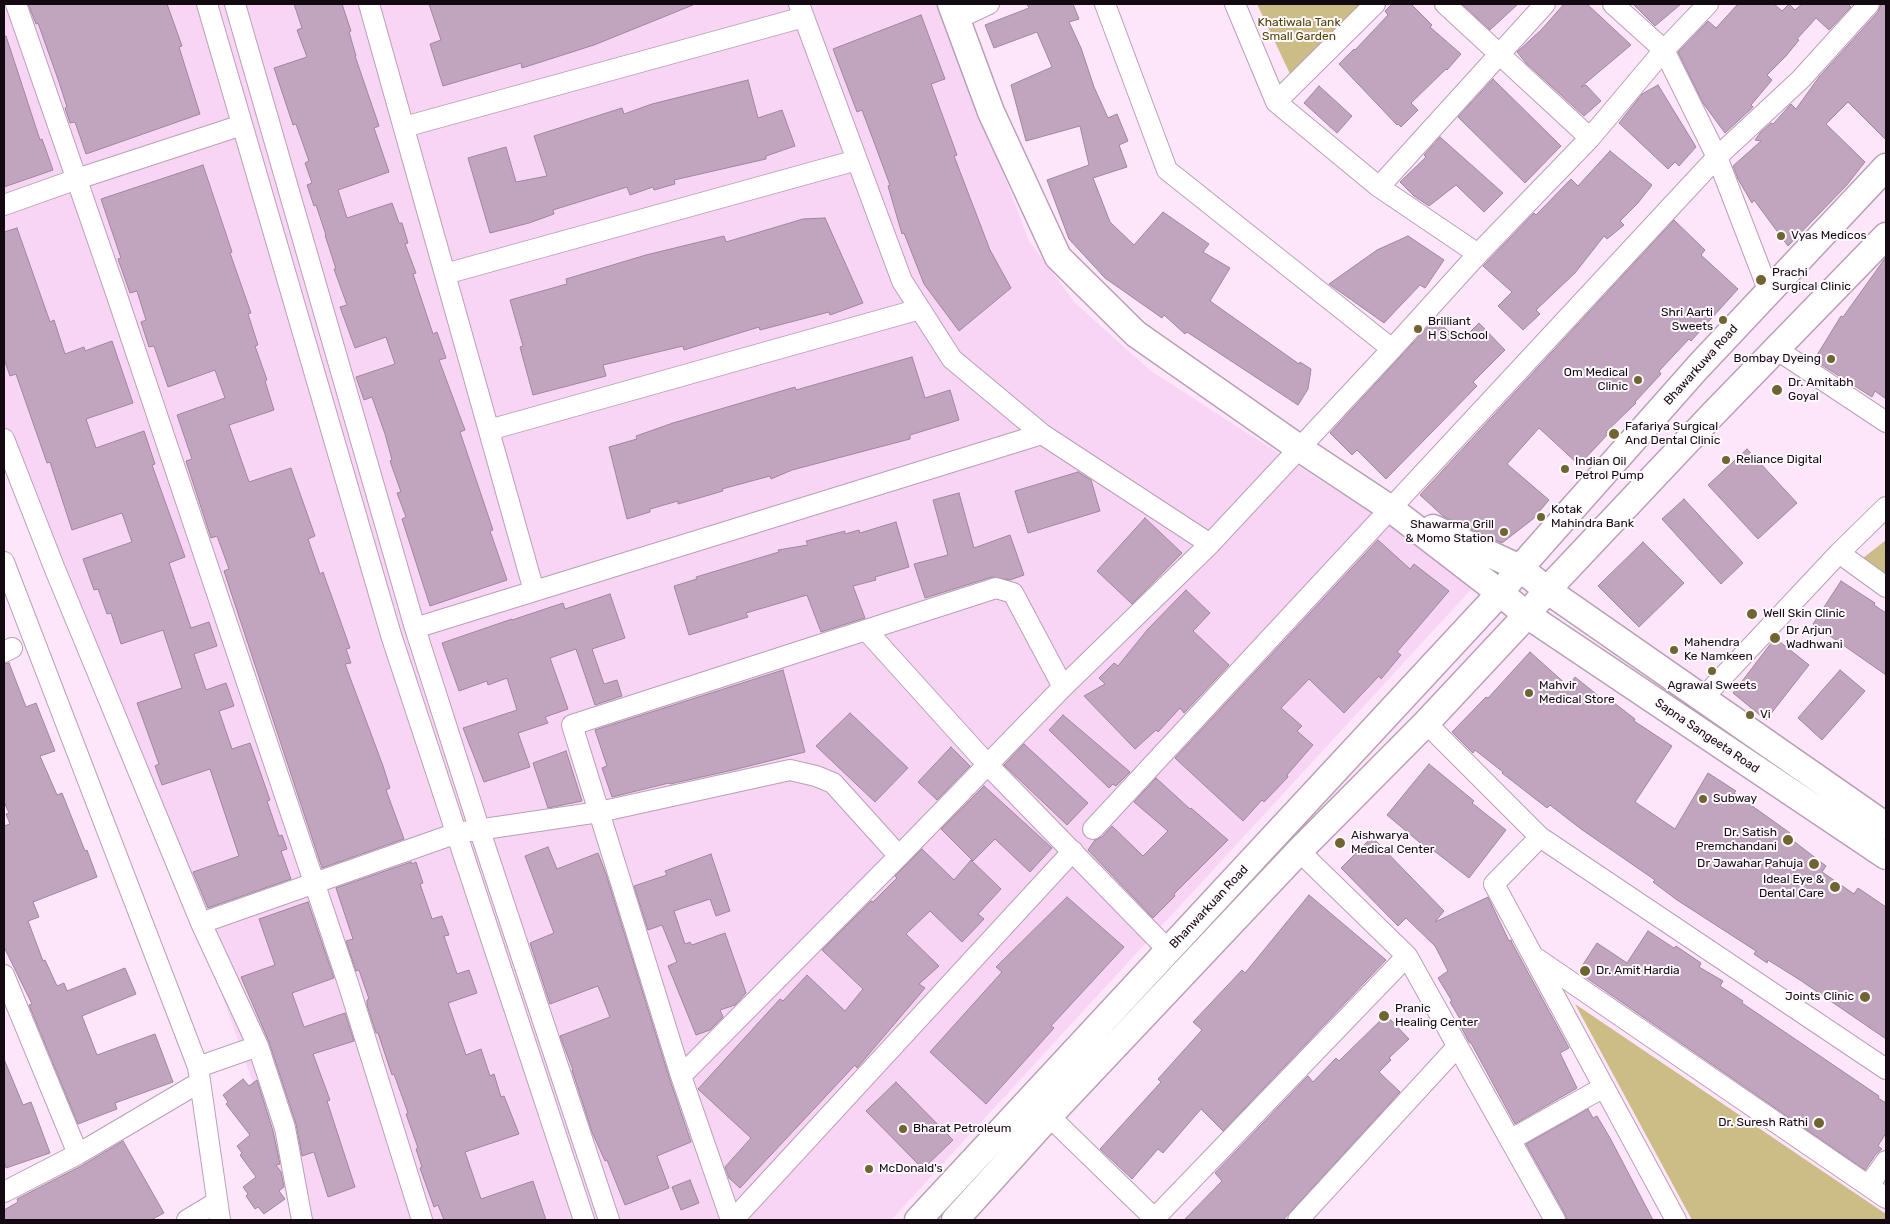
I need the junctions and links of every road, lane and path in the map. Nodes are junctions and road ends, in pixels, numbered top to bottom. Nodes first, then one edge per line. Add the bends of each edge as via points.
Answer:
1 (16, 4) edge
2 (206, 4) edge
3 (236, 4) edge
4 (370, 4) edge
5 (989, 4) edge
6 (1105, 4) edge
7 (1235, 4) edge
8 (1375, 4) edge
9 (1445, 4) edge
10 (1545, 4) edge
11 (1614, 4) edge
12 (1708, 4) edge
13 (1869, 4) edge
14 (801, 10) edge
15 (954, 11) edge
16 (1664, 50) junction
17 (1499, 55) junction
18 (1276, 102) junction
19 (242, 125) junction
20 (404, 127) junction
21 (1590, 138) junction
22 (1717, 157) junction
23 (857, 160) junction
24 (1886, 167) edge
25 (77, 179) junction
26 (1379, 187) junction
27 (4, 205) edge
28 (1886, 236) edge
29 (1478, 254) junction
30 (445, 274) junction
31 (1769, 292) junction
32 (920, 309) junction
33 (1392, 349) junction
34 (1776, 350) junction
35 (1886, 422) edge
36 (489, 430) junction
37 (1042, 434) junction
38 (4, 439) edge
39 (1299, 448) junction
40 (1886, 507) edge
41 (1391, 509) junction
42 (1210, 544) junction
43 (1839, 553) junction
44 (4, 562) edge
45 (1520, 568) junction
46 (1886, 587) edge
47 (1547, 590) junction
48 (534, 591) junction
49 (1500, 593) junction
50 (1527, 615) junction
51 (415, 628) junction
52 (866, 630) junction
53 (1063, 686) junction
54 (1703, 698) junction
55 (1426, 723) junction
56 (987, 764) junction
57 (599, 812) junction
58 (1886, 826) edge
59 (1093, 828) dead end
60 (480, 831) junction
61 (457, 833) junction
62 (1540, 837) junction
63 (1073, 851) junction
64 (1298, 851) junction
65 (899, 856) junction
66 (1886, 856) edge
67 (314, 882) junction
68 (201, 923) junction
69 (1169, 950) junction
70 (1533, 955) junction
71 (1407, 956) junction
72 (4, 975) edge
73 (258, 1046) junction
74 (1457, 1047) junction
75 (1886, 1069) edge
76 (199, 1074) junction
77 (681, 1076) junction
78 (1604, 1087) junction
79 (1049, 1116) junction
80 (1510, 1140) junction
81 (78, 1154) junction
82 (1886, 1161) edge
83 (1868, 1185) junction
84 (4, 1192) edge
85 (1886, 1198) edge
86 (219, 1211) edge
87 (187, 1220) edge
88 (302, 1220) edge
89 (422, 1220) edge
90 (584, 1220) edge
91 (609, 1220) edge
92 (732, 1220) edge
93 (918, 1220) edge
94 (955, 1220) edge
95 (1154, 1220) edge
96 (1298, 1220) edge
97 (1555, 1220) edge
98 (1676, 1220) edge

1 - 25 street
2 - 19 street
3 - 51 street
4 - 20 street
5 - 15 street
6 - 33 street via 1167,170
7 - 18 street
8 - 18 street
9 - 17 street
10 - 17 street
11 - 16 street
12 - 16 street
13 - 22 street via 1801,79
14 - 20 street
14 - 23 street
15 - 39 main road via 991,112 1058,257 1136,334
16 - 21 street
16 - 22 street
17 - 21 street
17 - 26 street
18 - 26 street
19 - 25 street
19 - 61 street via 391,635
20 - 30 street
21 - 29 street
22 - 31 street
22 - 41 street
23 - 30 street
23 - 32 street via 902,281
24 - 31 main road, Bhawarkuwa Road
25 - 27 street
25 - 67 street
26 - 29 street
28 - 34 main road
29 - 33 street
30 - 36 street
31 - 45 main road, Bhawarkuwa Road
32 - 36 street
32 - 37 street via 952,359
33 - 39 street
34 - 35 street
34 - 47 main road
36 - 48 street
37 - 42 street
37 - 48 street
38 - 68 street
39 - 41 main road
39 - 42 street
40 - 43 street
41 - 45 main road
41 - 49 main road, Sapna Sangeeta Road
41 - 59 street
42 - 53 street
43 - 46 street
43 - 54 street
44 - 76 street
45 - 47 main road
45 - 49 main road, Bhawarkuwa Road
47 - 50 main road
47 - 54 main road
48 - 51 street
49 - 50 main road, Sapna Sangeeta Road
49 - 69 main road, Bhanwarkuan Road
50 - 55 main road
50 - 66 main road, Sapna Sangeeta Road
51 - 60 street
52 - 53 street via 996,588 1004,589 1013,593
52 - 56 street
52 - 57 street via 572,725
53 - 56 street
54 - 58 main road
55 - 62 street
55 - 64 main road
56 - 63 street
56 - 65 street
57 - 60 street
57 - 65 street via 790,770 833,783
57 - 77 street
60 - 61 street
60 - 91 street
61 - 67 street
61 - 90 street
62 - 70 street via 1494,884
62 - 75 street
63 - 69 street
63 - 92 street
64 - 71 street
64 - 79 main road
65 - 77 street
67 - 68 street
67 - 89 street
68 - 73 street
69 - 93 main road, Bhanwarkuan Road
70 - 78 street
70 - 83 street
71 - 74 street
71 - 95 street
72 - 81 street
73 - 76 street
73 - 88 street via 285,1128
74 - 80 street
74 - 96 street
76 - 81 street
76 - 86 street
77 - 92 street
78 - 80 street
78 - 98 street
79 - 94 main road
79 - 95 street
80 - 97 street
81 - 84 street
82 - 83 street
83 - 85 street
86 - 87 street

